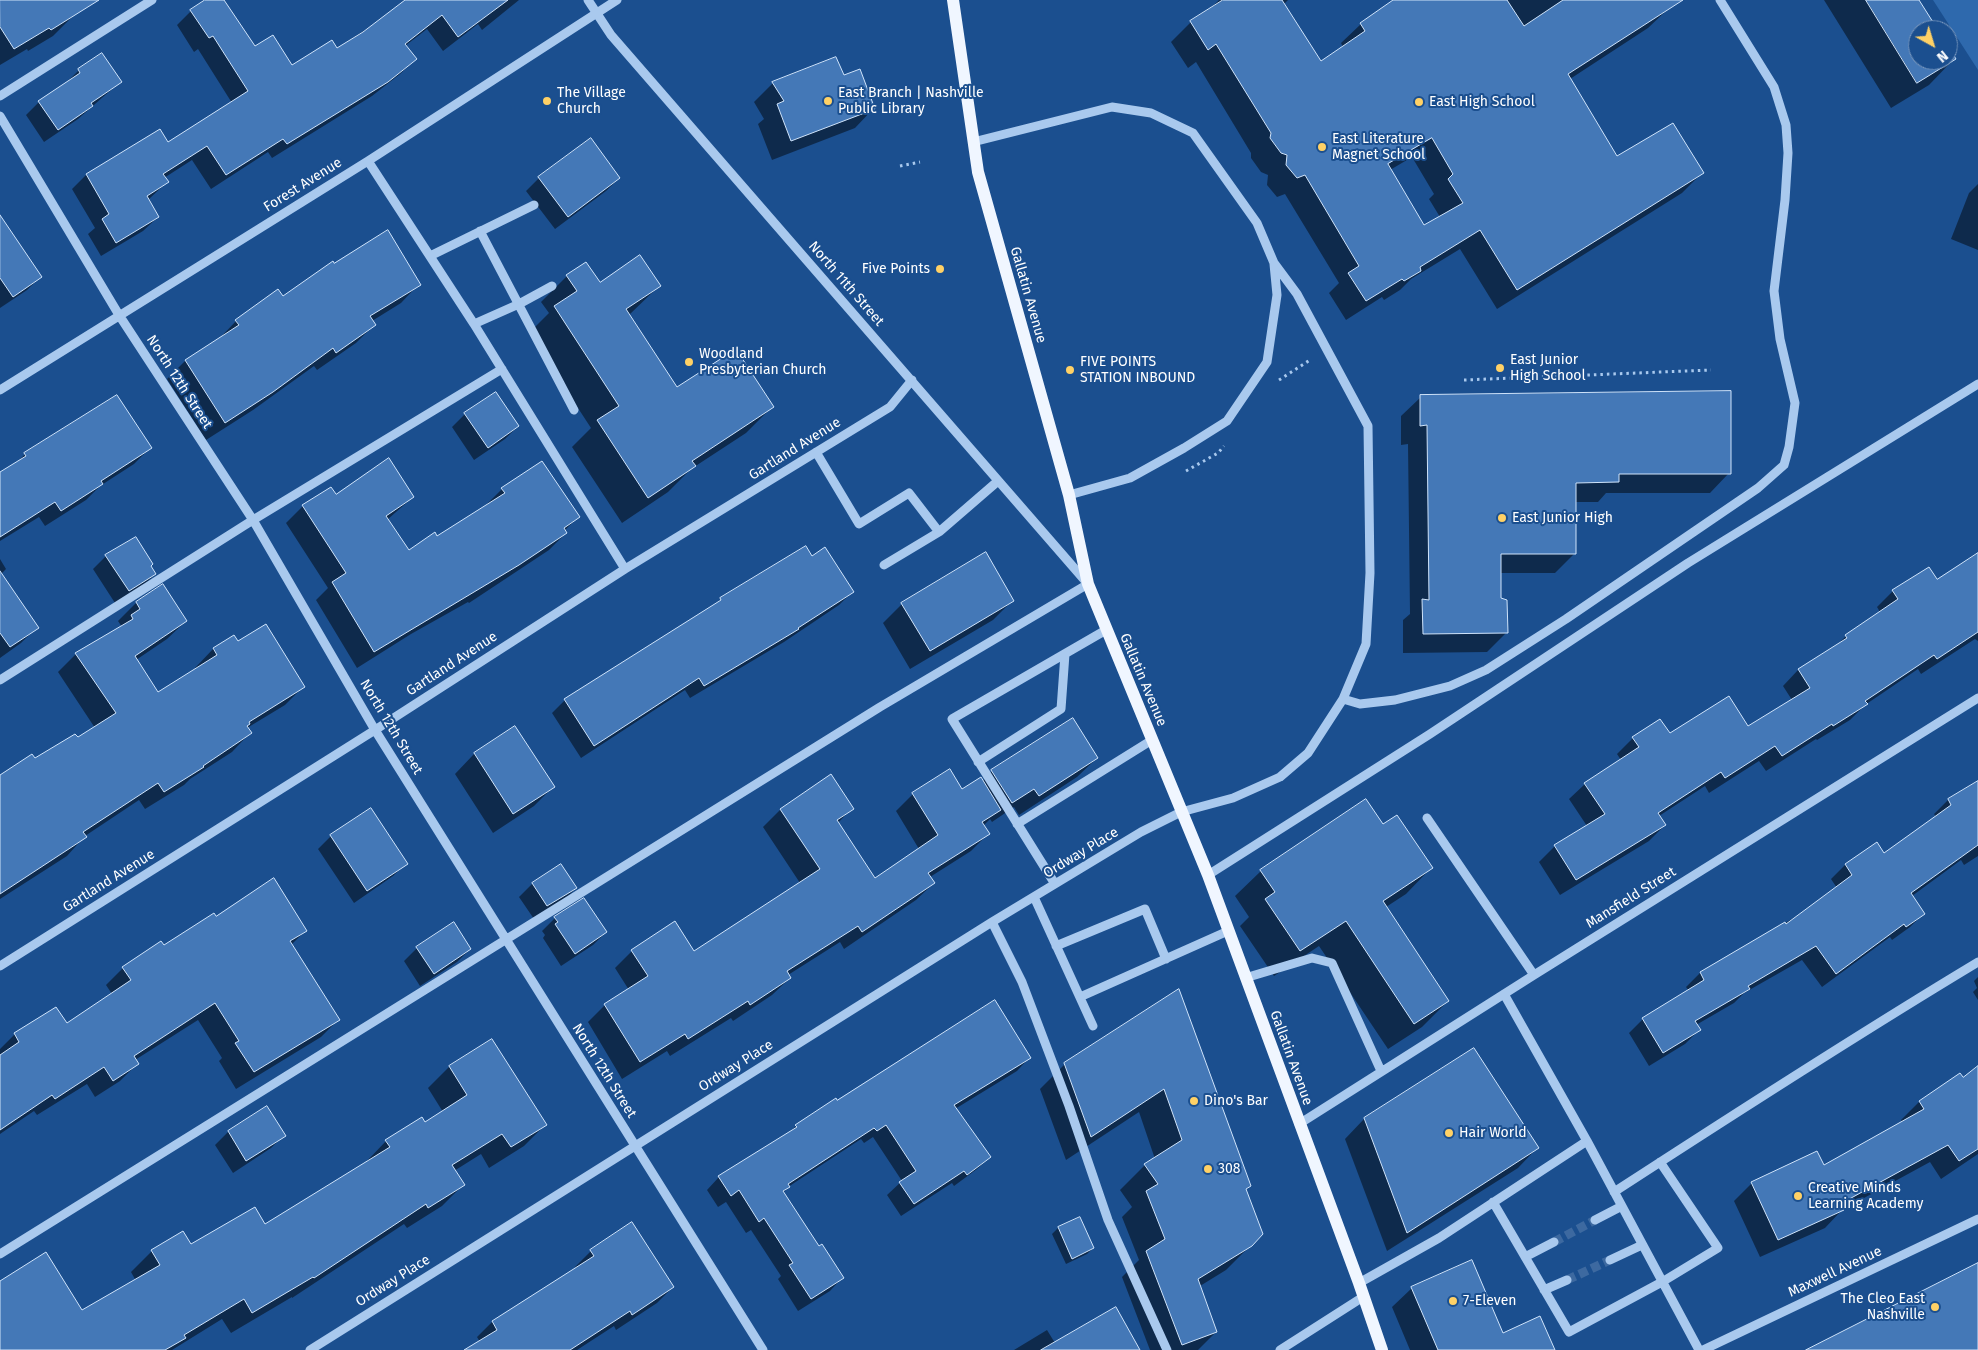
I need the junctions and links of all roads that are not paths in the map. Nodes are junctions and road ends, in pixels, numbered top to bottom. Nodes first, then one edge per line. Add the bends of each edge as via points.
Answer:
1 (152, 0) edge
2 (588, 0) edge
3 (617, 0) edge
4 (953, 0) edge
5 (1720, 0) edge
6 (139, 3) edge
7 (596, 13) junction
8 (0, 96) edge
9 (0, 116) edge
10 (973, 142) junction
11 (368, 161) junction
12 (534, 205) dead end
13 (480, 231) junction
14 (430, 256) junction
15 (1274, 263) junction
16 (552, 286) dead end
17 (518, 304) junction
18 (119, 315) junction
19 (474, 324) junction
20 (502, 368) junction
21 (912, 380) junction
22 (1978, 384) edge
23 (0, 390) edge
24 (574, 410) dead end
25 (816, 452) junction
26 (998, 481) junction
27 (1069, 495) junction
28 (253, 520) junction
29 (939, 532) junction
30 (884, 565) dead end
31 (626, 569) junction
32 (1088, 584) junction
33 (1106, 630) junction
34 (1065, 654) junction
35 (0, 680) edge
36 (1978, 698) edge
37 (1343, 700) junction
38 (375, 730) junction
39 (1152, 740) junction
40 (978, 762) junction
41 (1181, 812) junction
42 (1427, 818) dead end
43 (1017, 824) junction
44 (1208, 874) junction
45 (1055, 884) junction
46 (1034, 897) junction
47 (992, 922) junction
48 (1228, 931) junction
49 (506, 938) junction
50 (1056, 946) junction
51 (1166, 959) junction
52 (1978, 962) edge
53 (0, 966) edge
54 (1534, 975) junction
55 (1245, 978) junction
56 (1504, 994) junction
57 (1080, 997) junction
58 (1093, 1026) dead end
59 (1382, 1071) junction
60 (1299, 1124) junction
61 (1587, 1141) junction
62 (634, 1145) junction
63 (1660, 1162) junction
64 (1614, 1192) junction
65 (1493, 1202) junction
66 (1622, 1206) junction
67 (1978, 1219) edge
68 (1595, 1220) tunnel mouth
69 (1554, 1242) tunnel mouth
70 (1642, 1244) junction
71 (0, 1254) edge
72 (1525, 1257) junction
73 (1610, 1260) tunnel mouth
74 (1567, 1280) tunnel mouth
75 (1662, 1282) junction
76 (1359, 1283) junction
77 (1544, 1290) junction
78 (1363, 1297) junction
79 (1283, 1349) edge
80 (310, 1350) edge
81 (763, 1350) edge
82 (1167, 1350) edge
83 (1382, 1350) edge
84 (1698, 1350) edge
85 (1703, 1350) edge

1 - 6 street
2 - 7 street, North 11th Street
3 - 7 street, Forest Avenue
4 - 10 main road, Gallatin Avenue
5 - 37 street via 1774,87 1786,125 1785,200 1774,290 1780,339 1795,403 1784,465 1758,488 1486,670 1450,686 1395,700 1360,704
6 - 8 street
7 - 11 street, Forest Avenue
7 - 21 street, North 11th Street via 611,35
9 - 18 street, North 12th Street
10 - 15 street via 1112,107 1151,113 1193,134 1257,223
10 - 27 main road, Gallatin Avenue via 978,172
11 - 14 street
11 - 18 street, Forest Avenue
12 - 13 street
13 - 14 street
13 - 17 street
14 - 19 street
15 - 27 street via 1277,295 1267,362 1227,420 1130,478
15 - 37 street, Ordway Place via 1297,294 1368,426 1370,573 1366,644
16 - 17 street
17 - 19 street
17 - 24 street
18 - 23 street, Forest Avenue
18 - 28 street, North 12th Street
19 - 20 street
20 - 28 street
20 - 31 street
21 - 25 street, Gartland Avenue via 890,407
21 - 26 street, North 11th Street
22 - 44 street via 1688,563 1430,734
25 - 29 street via 859,524 909,493
25 - 31 street, Gartland Avenue
26 - 29 street
26 - 32 street, North 11th Street
27 - 32 main road, Gallatin Avenue
28 - 35 street
28 - 38 street, North 12th Street
29 - 30 street
31 - 38 street, Gartland Avenue
32 - 33 main road, Gallatin Avenue
32 - 49 street via 880,707
33 - 34 street
33 - 39 main road, Gallatin Avenue
34 - 40 street via 1061,709
34 - 40 street via 952,719
36 - 54 street, Mansfield Street
37 - 41 street, Ordway Place via 1308,752 1280,776 1233,798
38 - 49 street, North 12th Street
38 - 53 street, Gartland Avenue
39 - 41 main road, Gallatin Avenue
39 - 43 street
40 - 43 street
41 - 44 main road, Gallatin Avenue
41 - 45 street, Ordway Place
42 - 54 street
43 - 45 street
44 - 48 main road, Gallatin Avenue
45 - 46 street, Ordway Place
46 - 47 street, Ordway Place
46 - 50 street
47 - 62 street, Ordway Place
47 - 82 street via 1022,982 1108,1220
48 - 51 street
48 - 55 main road, Gallatin Avenue
49 - 62 street, North 12th Street
49 - 71 street
50 - 51 street via 1145,909
50 - 57 street
51 - 57 street
52 - 63 street
54 - 56 street, Mansfield Street
55 - 59 street via 1312,958 1332,963
55 - 60 main road, Gallatin Avenue
56 - 59 street, Mansfield Street
56 - 61 street
57 - 58 street
59 - 60 street, Mansfield Street
60 - 76 main road, Gallatin Avenue
61 - 64 street
61 - 65 street
62 - 80 street, Ordway Place
62 - 81 street, North 12th Street
63 - 64 street
63 - 75 street via 1718,1248
64 - 66 street
65 - 72 street
65 - 76 street via 1440,1238
66 - 68 street
66 - 70 street
67 - 85 street, Maxwell Avenue
69 - 72 street
70 - 73 street
70 - 75 street
72 - 77 street
74 - 77 street
75 - 77 street via 1569,1332
75 - 84 street
76 - 78 main road, Gallatin Avenue
78 - 79 street
78 - 83 main road, Gallatin Avenue

